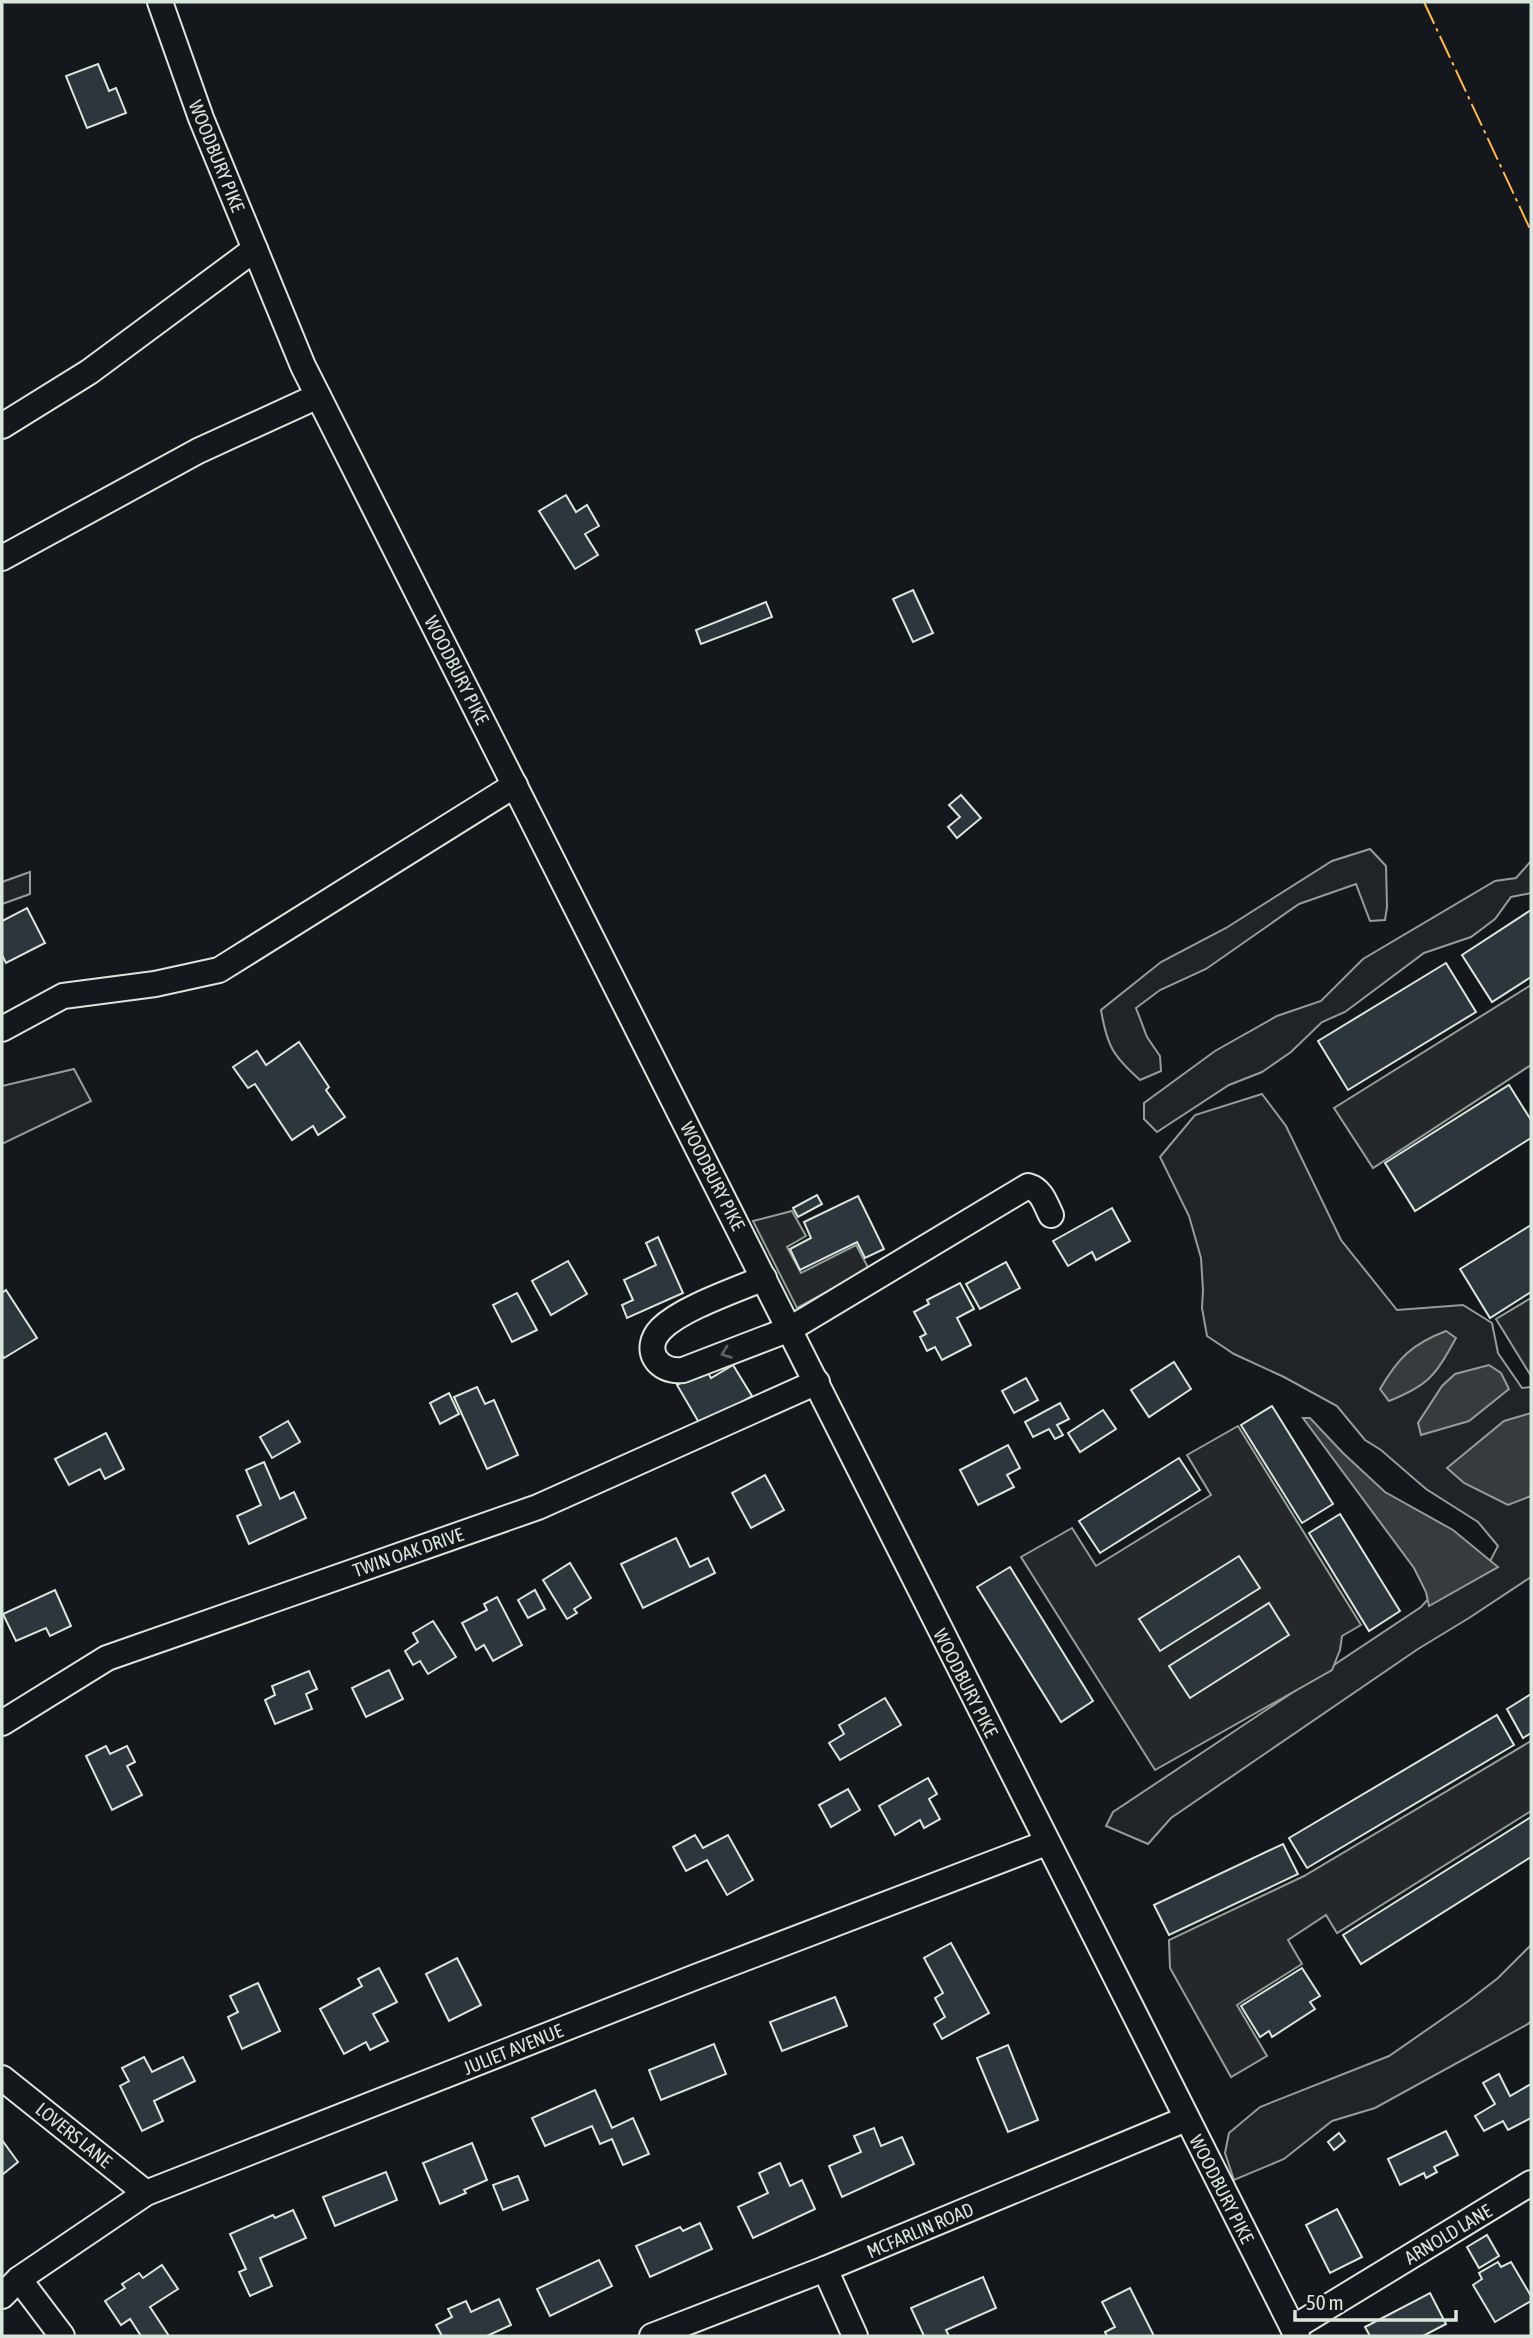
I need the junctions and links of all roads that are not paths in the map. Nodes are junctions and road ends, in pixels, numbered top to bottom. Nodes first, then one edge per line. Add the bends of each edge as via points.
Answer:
1 (160, 2) edge
2 (255, 249) junction
3 (318, 396) junction
4 (2, 426) edge
5 (2, 558) edge
6 (515, 785) junction
7 (2, 1029) edge
8 (1051, 1215) dead end
9 (764, 1278) junction
10 (790, 1329) junction
11 (817, 1382) junction
12 (2, 1723) edge
13 (1046, 1843) junction
14 (2, 2078) edge
15 (1186, 2119) junction
16 (1531, 2183) edge
17 (146, 2193) junction
18 (825, 2269) junction
19 (11, 2288) edge
20 (1295, 2332) edge
21 (62, 2336) edge
22 (652, 2336) edge
23 (855, 2336) edge

1 - 2 street, WOODBURY PIKE
2 - 3 street, WOODBURY PIKE
2 - 4 street via 89,372
3 - 5 street via 198,451
3 - 6 street, WOODBURY PIKE
6 - 7 street via 219,970 63,996
6 - 9 street, WOODBURY PIKE
8 - 10 street via 1042,1195 1028,1186
9 - 10 street, WOODBURY PIKE
10 -> 9 street via 683,1370 673,1371 655,1357 654,1337 664,1326
10 - 11 street, WOODBURY PIKE
11 - 12 street, TWIN OAK DRIVE via 537,1507 107,1658
11 - 13 street, WOODBURY PIKE
13 - 15 street, WOODBURY PIKE
13 - 17 street, JULIET AVENUE
14 - 17 street, LOVERS LANE
15 - 18 street, MCFARLIN ROAD
15 - 20 street, WOODBURY PIKE
16 - 20 street, ARNOLD LANE
17 - 19 street, JULIET AVENUE
18 - 22 street, MCFARLIN ROAD
18 - 23 street
19 - 21 street

